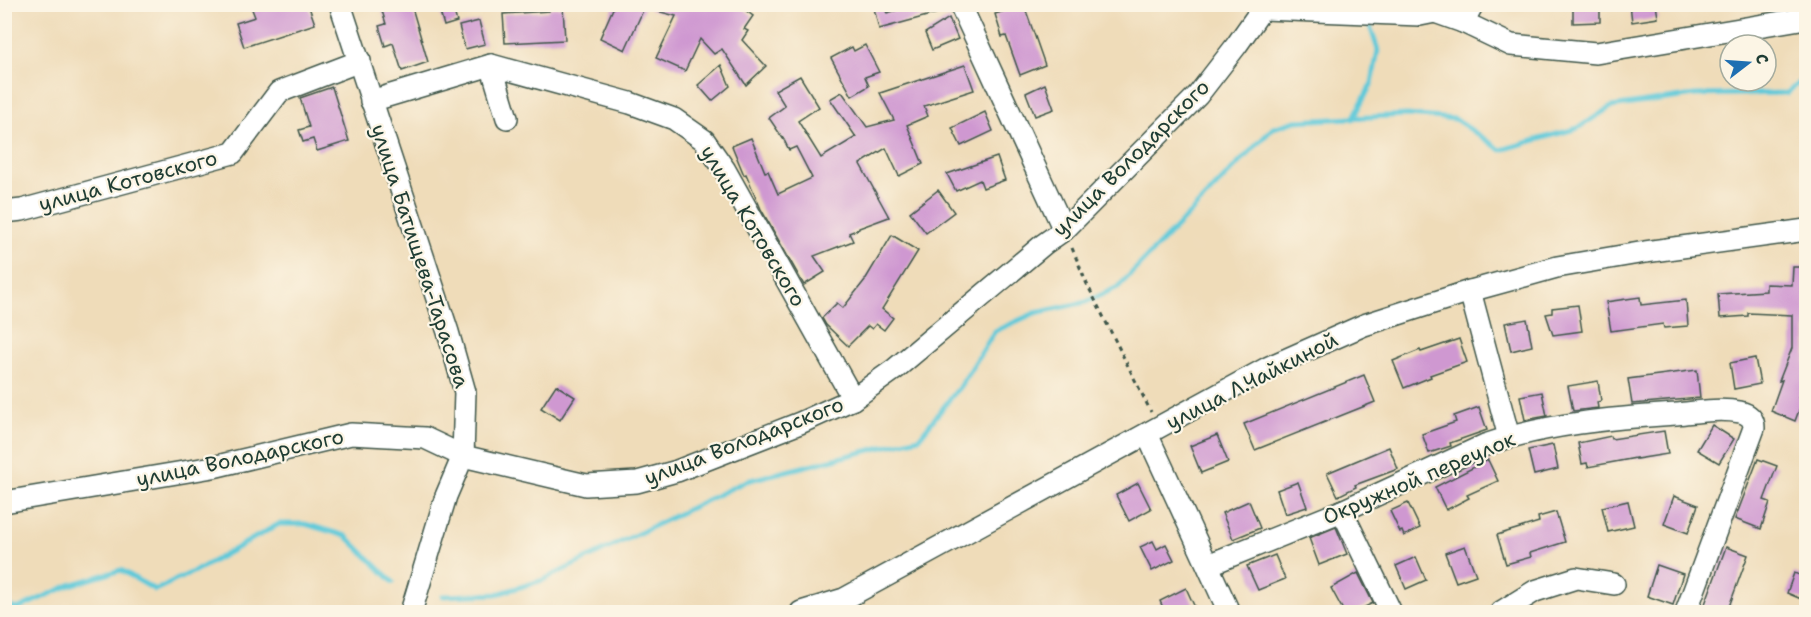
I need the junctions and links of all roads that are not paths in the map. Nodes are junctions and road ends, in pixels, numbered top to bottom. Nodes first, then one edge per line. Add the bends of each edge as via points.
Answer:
1 (340, 4) edge
2 (960, 4) edge
3 (1262, 7) edge
4 (1434, 8) edge
5 (1468, 14) edge
6 (1806, 18) edge
7 (360, 61) junction
8 (491, 65) junction
9 (371, 101) junction
10 (507, 118) dead end
11 (4, 212) edge
12 (1064, 230) junction
13 (1806, 230) edge
14 (1470, 291) junction
15 (853, 399) junction
16 (1153, 430) junction
17 (1509, 437) junction
18 (464, 456) junction
19 (4, 502) edge
20 (1342, 511) junction
21 (1208, 565) junction
22 (1614, 584) dead end
23 (411, 612) edge
24 (801, 612) edge
25 (1229, 612) edge
26 (1391, 612) edge
27 (1501, 612) edge
28 (1686, 612) edge

1 - 7 street, улица Батищева-Тарасова
2 - 12 street
3 - 4 street via 1420,15
3 - 12 street, улица Володарского via 1198,95
4 - 5 street
5 - 6 street via 1511,45 1596,53
7 - 9 street, улица Батищева-Тарасова
7 - 11 street, улица Котовского via 279,92 233,153
8 - 9 street
8 - 10 street
8 - 15 street, улица Котовского via 630,103 674,119 704,140 725,170
9 - 18 street, улица Батищева-Тарасова via 465,392
12 - 15 street, улица Володарского
13 - 14 street, улица Л.Чайкиной via 1557,267
14 - 16 street, улица Л.Чайкиной via 1364,326 1280,362
14 - 17 street
15 - 18 street, улица Володарского via 687,467 637,482 586,485
16 - 21 street
16 - 24 street, улица Л.Чайкиной via 844,599
17 - 20 street, Окружной переулок
17 - 28 street, Окружной переулок via 1636,417 1715,411 1742,412 1751,417 1754,428
18 - 19 street, улица Володарского via 425,438 351,434 213,467
18 - 23 street, улица Батищева-Тарасова via 446,496
20 - 21 street, Окружной переулок
20 - 26 street
21 - 25 street
22 - 27 street via 1576,578 1535,591

